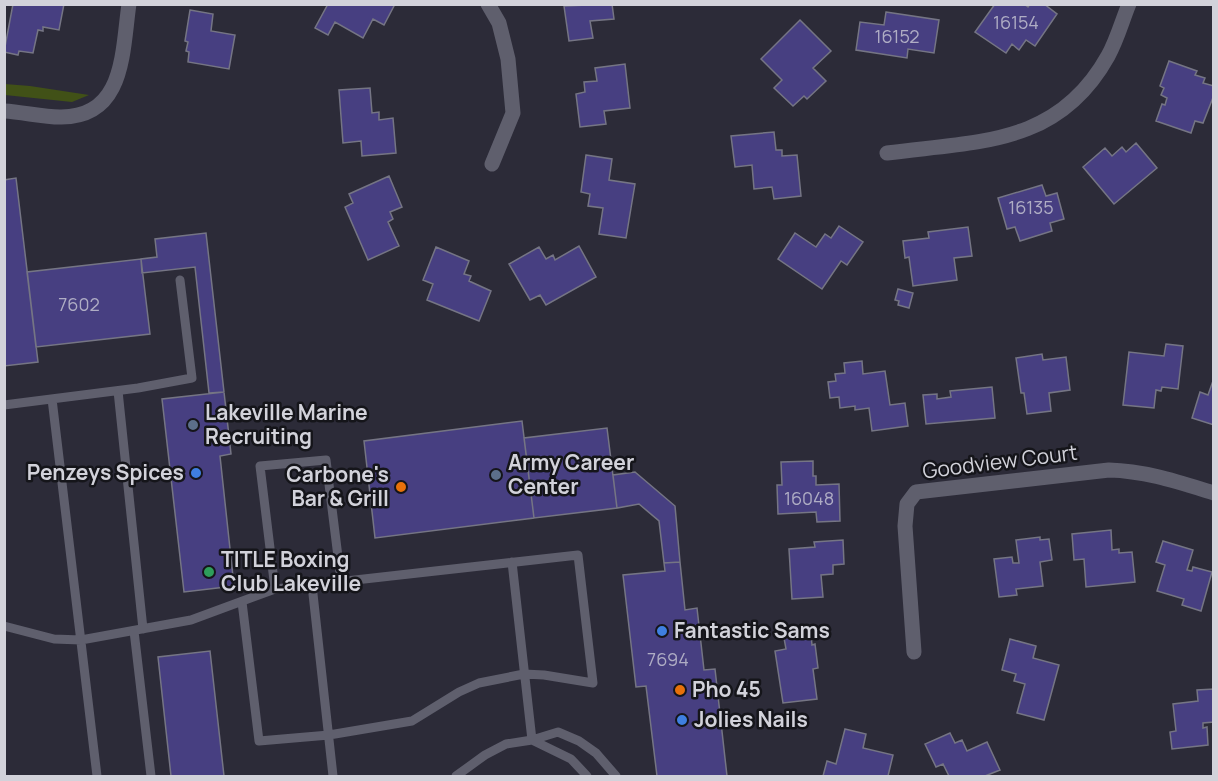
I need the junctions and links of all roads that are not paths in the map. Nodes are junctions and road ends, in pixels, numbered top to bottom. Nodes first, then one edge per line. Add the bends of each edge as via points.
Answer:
1 (129, 4) edge
2 (488, 4) edge
3 (1129, 4) edge
4 (4, 111) edge
5 (887, 153) dead end
6 (492, 164) dead end
7 (180, 280) dead end
8 (118, 391) junction
9 (52, 399) junction
10 (4, 405) edge
11 (1214, 493) edge
12 (512, 562) junction
13 (341, 581) junction
14 (312, 585) junction
15 (275, 589) junction
16 (242, 602) junction
17 (4, 626) edge
18 (139, 630) junction
19 (81, 640) junction
20 (914, 652) dead end
21 (524, 674) junction
22 (328, 735) junction
23 (532, 740) junction
24 (97, 777) edge
25 (151, 777) edge
26 (333, 777) edge
27 (456, 777) edge
28 (587, 777) edge
29 (616, 777) edge

1 - 4 street via 118,75 111,93 97,108 78,116 59,117
2 - 6 street via 508,58 513,113
3 - 5 street via 1100,70 1086,89 1052,118 997,139
7 - 8 lane via 192,378
8 - 9 lane
8 - 18 lane
9 - 10 lane
9 - 19 lane
11 - 20 street, Goodview Court via 1155,475 1109,470 916,492 907,504 905,526
12 - 13 lane
12 - 21 lane
12 - 21 lane via 578,555 593,683
13 - 14 lane
13 - 15 lane via 326,460 260,466
14 - 15 lane
14 - 22 lane
15 - 16 lane
16 - 18 lane via 191,620
16 - 22 lane via 259,741
17 - 19 lane via 54,639
18 - 19 lane
18 - 25 lane
19 - 24 lane
21 - 22 lane via 479,683 412,721
21 - 23 lane
22 - 26 lane
23 - 27 lane via 506,744
23 - 28 lane via 571,759
23 - 29 lane via 558,732 579,741 596,753

